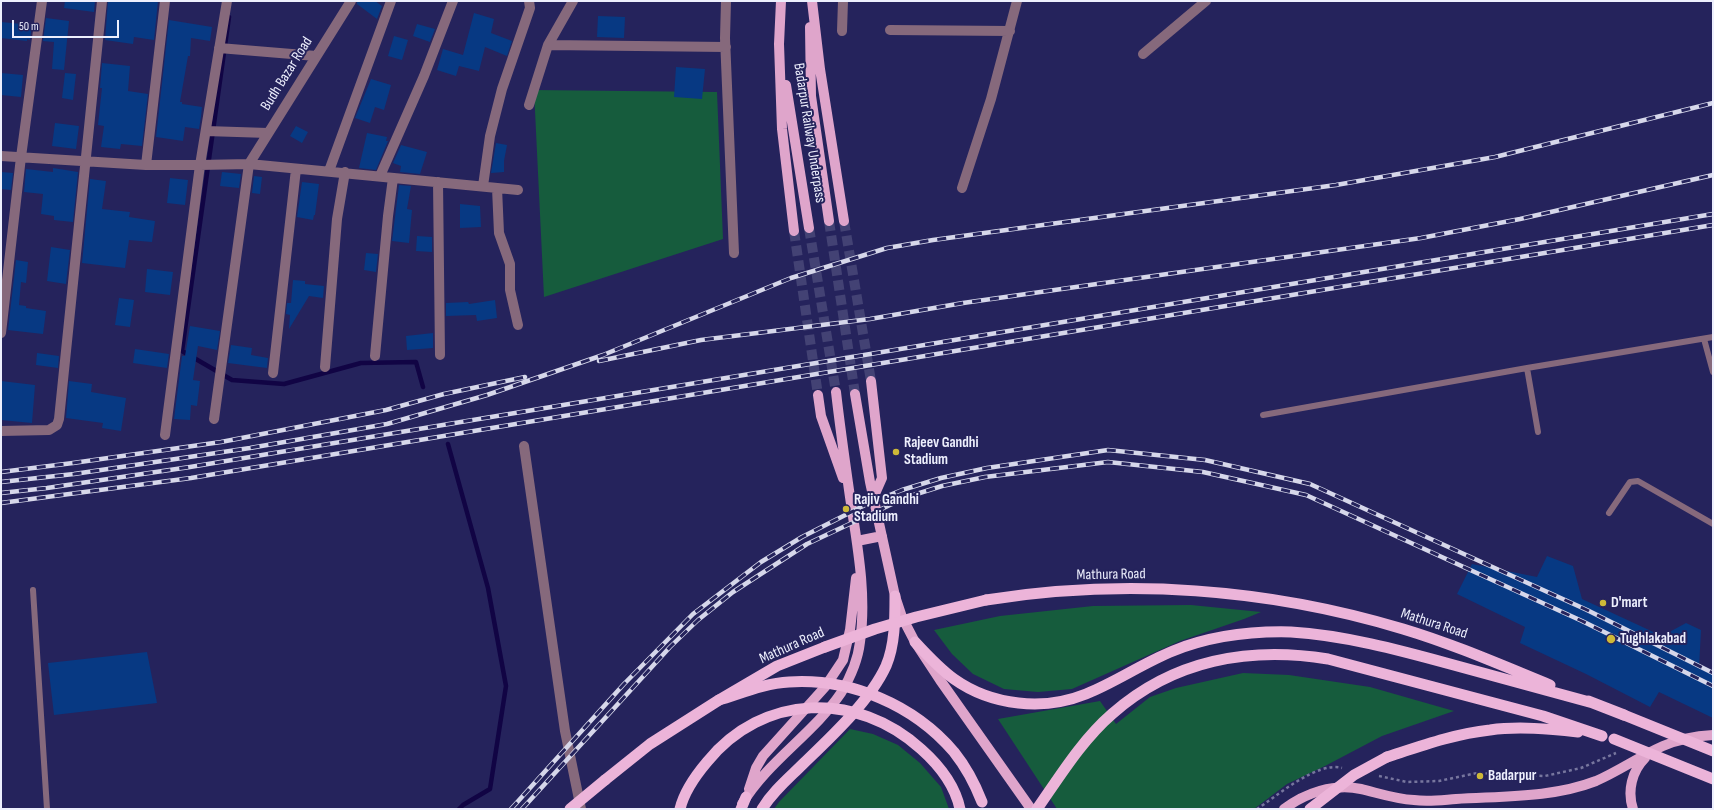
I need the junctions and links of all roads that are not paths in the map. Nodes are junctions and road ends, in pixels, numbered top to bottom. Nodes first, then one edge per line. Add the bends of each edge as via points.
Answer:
1 (42, 1) edge
2 (102, 1) edge
3 (165, 1) edge
4 (227, 1) edge
5 (351, 1) edge
6 (391, 1) edge
7 (453, 1) edge
8 (529, 1) edge
9 (726, 1) edge
10 (781, 1) edge
11 (811, 1) edge
12 (843, 1) edge
13 (1017, 1) edge
14 (1206, 1) edge
15 (568, 3) edge
16 (890, 30) dead end
17 (1010, 31) junction
18 (842, 32) dead end
19 (779, 44) junction
20 (548, 45) junction
21 (726, 47) junction
22 (220, 48) junction
23 (1143, 54) dead end
24 (316, 56) junction
25 (529, 105) dead end
26 (206, 131) junction
27 (268, 133) junction
28 (1, 156) edge
29 (21, 158) junction
30 (85, 161) junction
31 (146, 164) junction
32 (249, 164) junction
33 (201, 165) junction
34 (296, 169) junction
35 (329, 171) junction
36 (345, 172) junction
37 (380, 176) junction
38 (393, 178) junction
39 (438, 182) junction
40 (484, 186) junction
41 (497, 188) junction
42 (962, 188) dead end
43 (518, 190) dead end
44 (829, 221) tunnel mouth
45 (844, 221) tunnel mouth
46 (809, 228) tunnel mouth
47 (794, 231) tunnel mouth
48 (734, 253) dead end
49 (518, 325) dead end
50 (1, 333) edge
51 (1713, 337) edge
52 (1704, 339) junction
53 (440, 355) dead end
54 (375, 356) dead end
55 (325, 367) dead end
56 (1527, 368) junction
57 (273, 372) dead end
58 (1713, 372) edge
59 (871, 382) tunnel mouth
60 (836, 392) tunnel mouth
61 (855, 394) tunnel mouth
62 (818, 395) tunnel mouth
63 (1263, 415) dead end
64 (214, 419) dead end
65 (1, 431) edge
66 (1538, 432) dead end
67 (165, 434) dead end
68 (524, 446) dead end
69 (874, 496) junction
70 (850, 497) junction
71 (1609, 513) dead end
72 (1713, 524) edge
73 (882, 536) junction
74 (857, 541) junction
75 (858, 558) junction
76 (33, 590) dead end
77 (894, 596) junction
78 (915, 642) junction
79 (719, 700) junction
80 (1593, 703) junction
81 (1713, 735) edge
82 (1602, 736) junction
83 (1656, 749) junction
84 (1713, 751) edge
85 (1713, 779) edge
86 (1021, 796) junction
87 (746, 797) junction
88 (47, 809) edge
89 (570, 809) edge
90 (581, 809) edge
91 (680, 809) edge
92 (740, 809) edge
93 (762, 809) edge
94 (960, 809) edge
95 (983, 809) edge
96 (1028, 809) edge
97 (1031, 809) edge
98 (1037, 809) edge
99 (1284, 809) edge
100 (1310, 809) edge
101 (1633, 809) edge

1 - 29 street
2 - 30 street
3 - 31 street
4 - 22 street
5 - 24 street, Budh Bazar Road
6 - 35 street
7 - 37 street via 424,76
8 - 40 street via 530,8 502,89 490,136
9 - 21 street
10 - 19 main road
11 - 44 main road, Badarpur Railway Underpass via 811,96
11 - 45 main road
12 - 18 street
13 - 17 street
14 - 23 street
15 - 20 street
16 - 17 street
17 - 42 street
19 - 46 main road, Badarpur Railway Underpass
19 - 47 main road via 782,130
20 - 21 street
20 - 25 street
21 - 48 street
22 - 24 street
22 - 26 street
24 - 27 street, Budh Bazar Road
26 - 27 street
26 - 33 street
27 - 32 street, Budh Bazar Road
28 - 29 street
29 - 30 street
29 - 50 street
30 - 31 street
30 - 65 street via 59,419 57,425 49,430
31 - 33 street
32 - 33 street
32 - 34 street
32 - 64 street
33 - 67 street
34 - 35 street
34 - 57 street
35 - 36 street
36 - 37 street
36 - 55 street via 337,219
37 - 38 street
38 - 39 street
38 - 54 street
39 - 40 street
39 - 53 street
40 - 41 street
41 - 43 street
41 - 49 street via 499,233 510,264 510,290
51 - 52 lane
52 - 56 lane
52 - 58 lane
56 - 63 lane
56 - 66 lane
59 - 69 main road via 882,478
60 - 70 main road
61 - 69 main road
62 - 70 main road via 821,416
68 - 90 street via 565,731
69 - 73 main road
70 - 74 main road
71 - 72 lane via 1634,480
73 - 74 main road
73 - 77 main road
74 - 75 main road
75 - 87 main road via 850,630 842,660 825,687 763,756
75 - 87 main road via 861,588 860,642 851,674 841,693 826,712 760,778
76 - 88 lane
77 - 78 main road
77 - 93 highway via 895,617 890,652 878,681 865,699 773,794
78 - 80 highway via 955,679 982,693 1015,703 1066,701 1102,687 1175,650 1226,636 1261,632 1308,634 1398,650
78 - 86 main road
79 - 80 highway, Mathura Road, bridge via 777,666 875,629 916,617 986,600 1030,593 1104,589 1227,592 1346,614 1462,648
79 - 89 highway, Mathura Road, bridge via 650,744
79 - 95 highway, bridge via 768,685 789,682 830,684 882,698 920,721 954,752 974,783
80 - 84 highway, Mathura Road, bridge
81 - 83 main road via 1687,738
82 - 85 highway, bridge
82 - 98 highway via 1543,716 1328,659 1304,655 1242,656 1195,666 1174,674 1132,697 1083,744
82 - 100 highway, bridge via 1517,728 1491,729 1458,735 1387,757 1336,788
83 - 99 main road via 1596,781 1558,792 1414,800 1360,788 1341,787 1314,792
83 - 101 main road via 1642,762 1632,778 1630,789
86 - 96 main road
86 - 97 main road
87 - 92 highway
91 - 94 highway, bridge via 703,767 729,739 762,718 810,707 864,715 898,730 940,769 951,784

